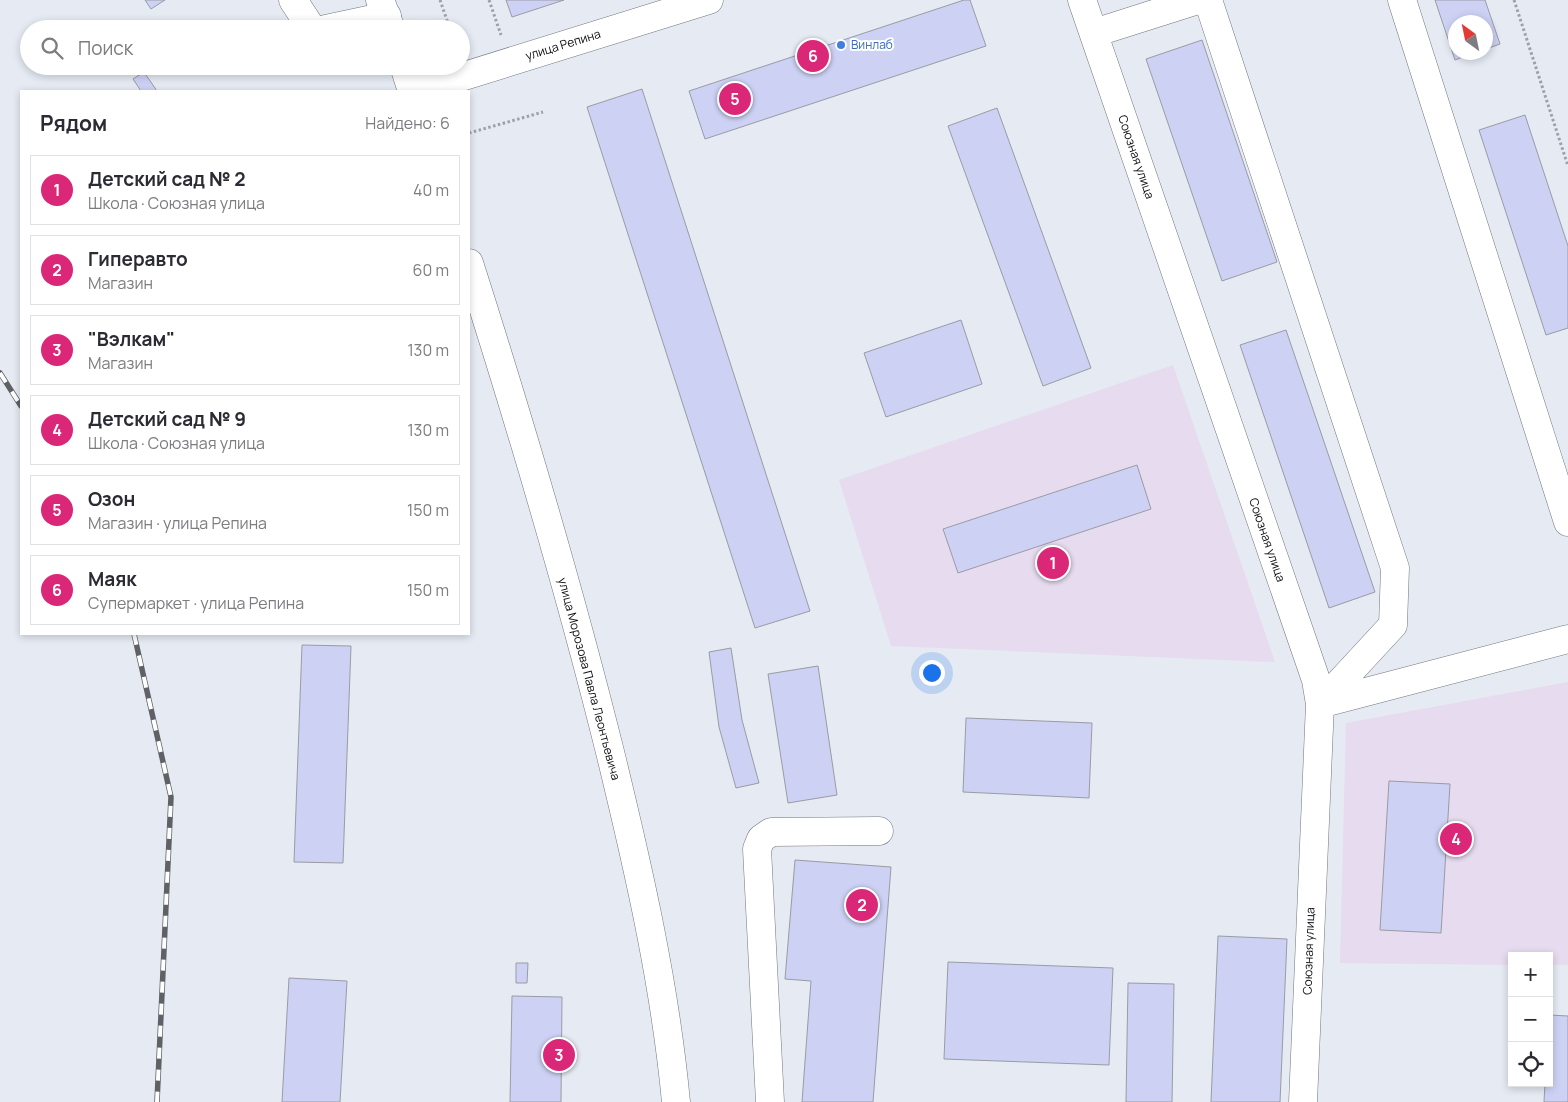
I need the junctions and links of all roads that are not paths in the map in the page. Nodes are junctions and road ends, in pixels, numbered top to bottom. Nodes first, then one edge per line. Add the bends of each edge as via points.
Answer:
1 (293, 0) edge
2 (709, 0) edge
3 (1082, 0) edge
4 (1198, 0) edge
5 (1208, 0) edge
6 (1402, 0) edge
7 (386, 15) edge
8 (306, 20) edge
9 (365, 20) edge
10 (1094, 34) junction
11 (470, 74) edge
12 (408, 75) edge
13 (466, 75) edge
14 (414, 90) edge
15 (417, 90) edge
16 (470, 266) edge
17 (1568, 522) edge
18 (1568, 639) edge
19 (1320, 704) junction
20 (879, 831) dead end
21 (676, 1102) edge
22 (770, 1102) edge
23 (1303, 1102) edge

1 - 8 street
2 - 11 street, улица Репина
3 - 10 street, Союзная улица
4 - 10 street
5 - 19 street via 1395,568 1393,625
6 - 17 street
7 - 9 street
10 - 19 street, Союзная улица via 1316,680
12 - 14 street
13 - 15 street, улица Репина
16 - 21 street, улица Морозова Павла Леонтьевича via 590,673 644,890 670,1039
18 - 19 street
19 - 23 street, Союзная улица
20 - 22 street via 771,832 761,839 757,849

